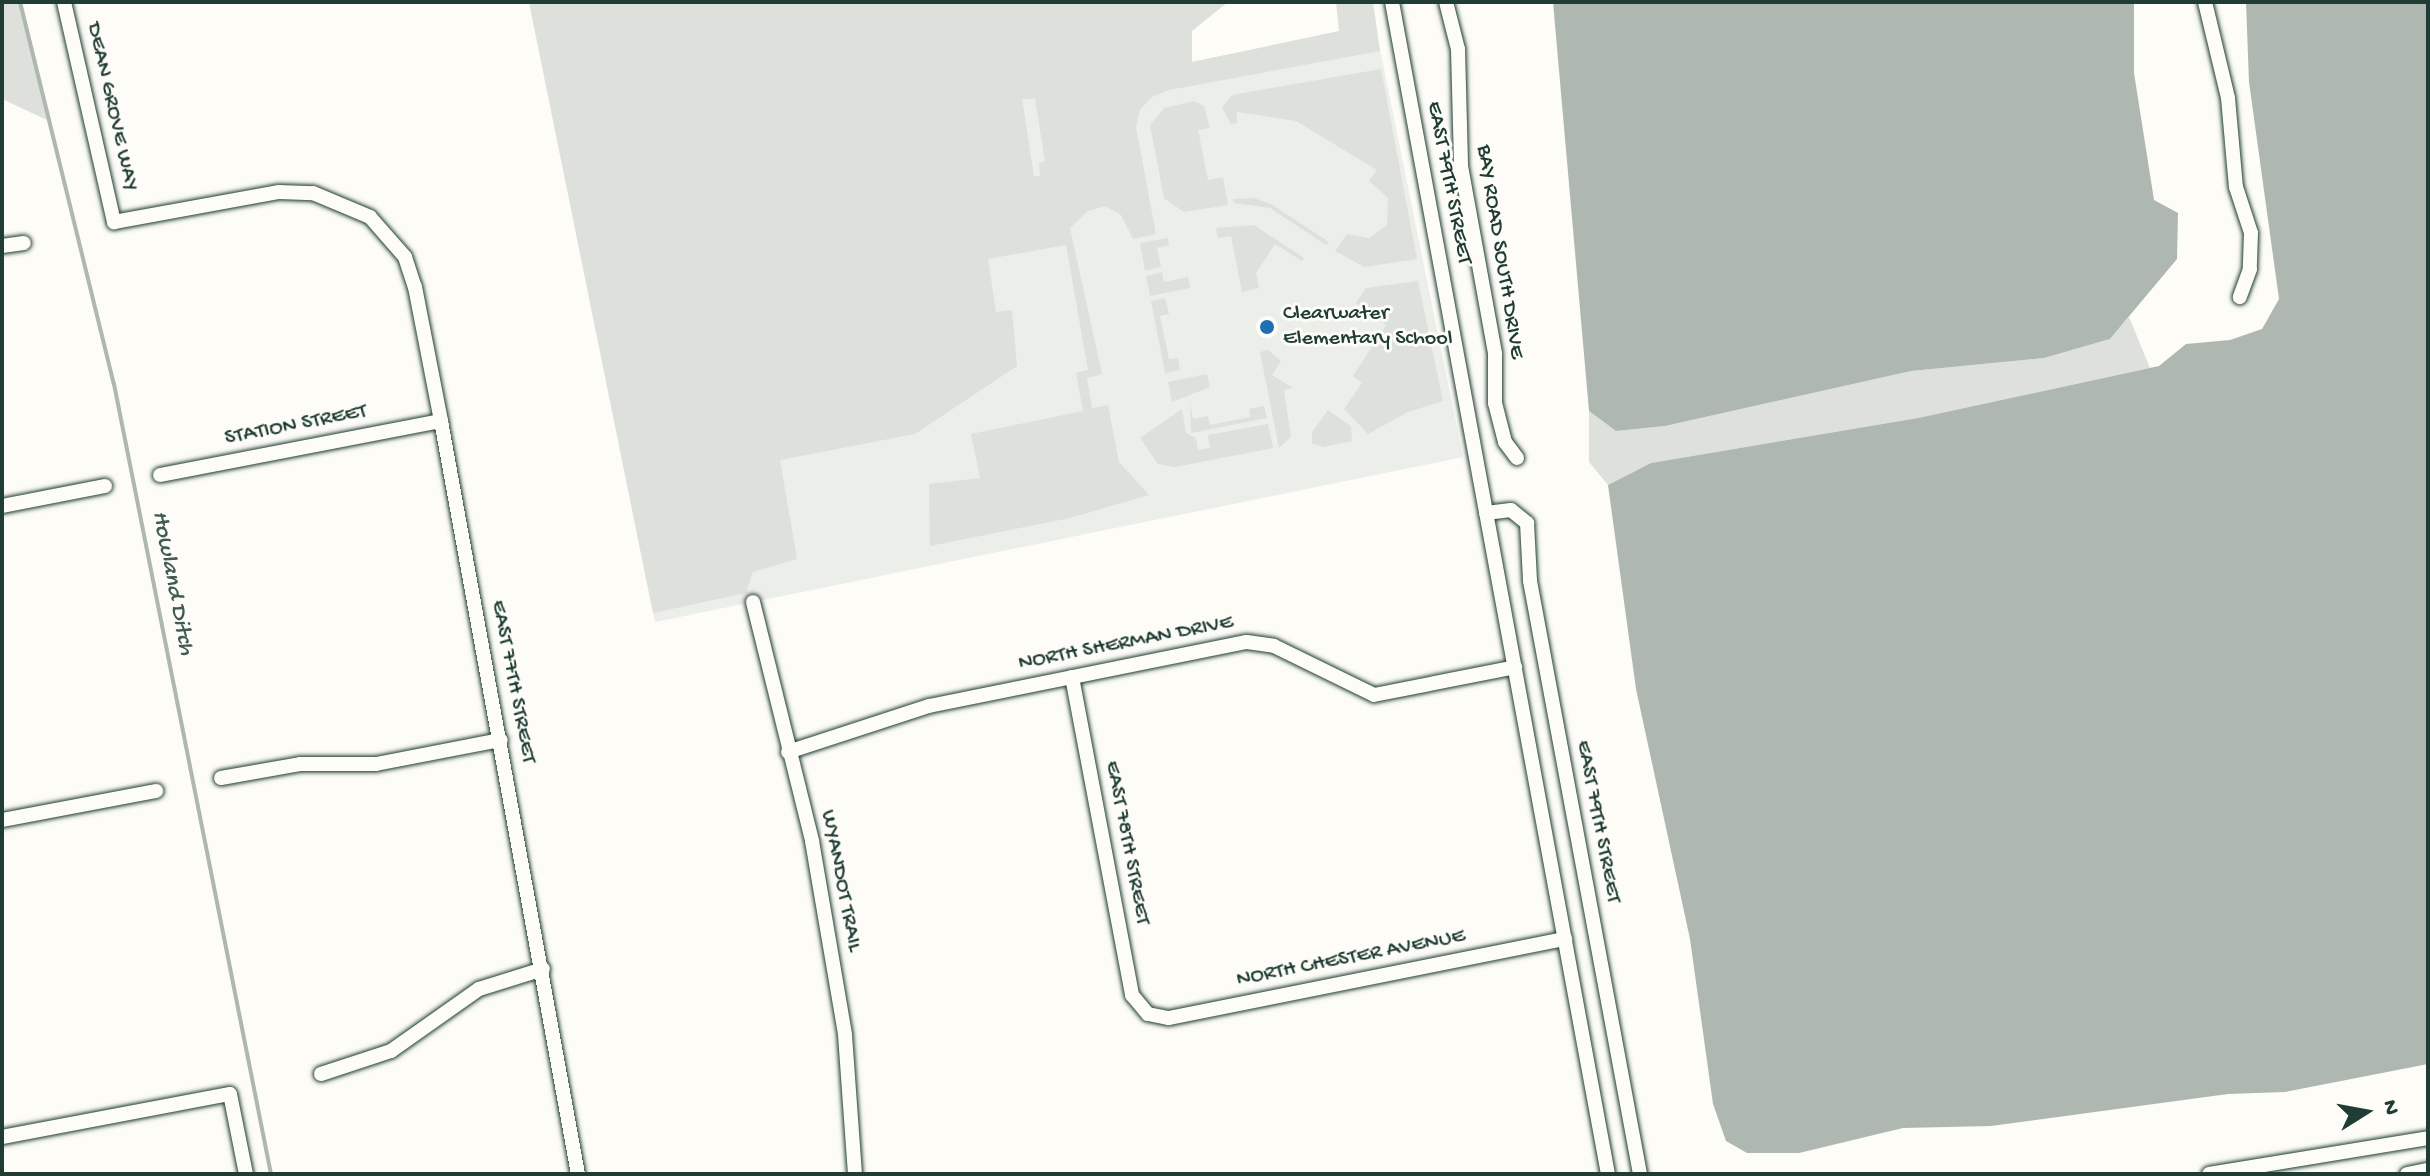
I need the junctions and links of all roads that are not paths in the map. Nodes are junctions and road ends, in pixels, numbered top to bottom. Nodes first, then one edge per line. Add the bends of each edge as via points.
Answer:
1 (64, 2) edge
2 (1392, 2) edge
3 (1446, 2) edge
4 (2205, 2) edge
5 (114, 222) joint
6 (24, 243) dead end
7 (2, 246) edge
8 (2240, 297) dead end
9 (441, 421) junction
10 (1517, 458) dead end
11 (160, 475) dead end
12 (105, 486) dead end
13 (2, 506) edge
14 (1486, 513) junction
15 (753, 602) dead end
16 (1515, 667) junction
17 (1072, 677) junction
18 (501, 740) junction
19 (788, 752) junction
20 (221, 778) dead end
21 (156, 791) dead end
22 (2, 820) edge
23 (1565, 939) junction
24 (543, 969) junction
25 (1146, 1012) joint
26 (321, 1074) dead end
27 (2, 1137) edge
28 (2428, 1138) edge
29 (2428, 1170) edge
30 (246, 1174) edge
31 (578, 1174) edge
32 (855, 1174) edge
33 (1608, 1174) edge
34 (1640, 1174) edge
35 (2209, 1174) edge
36 (2407, 1174) edge

1 - 5 street, DEAN GROVE WAY
2 - 14 street, EAST 79TH STREET
3 - 10 street, BAY ROAD SOUTH DRIVE via 1458,49 1461,166 1495,354 1495,403 1505,442
4 - 8 street via 2228,98 2236,187 2251,233 2250,269
5 - 9 street, EAST 77TH STREET via 285,192 332,197 365,214 393,239 408,266
6 - 7 street
9 - 11 street, STATION STREET
9 - 18 street, EAST 77TH STREET
12 - 13 street
14 - 16 street, EAST 79TH STREET
14 - 34 street, EAST 79TH STREET via 1511,510 1527,523 1530,581
15 - 19 street, WYANDOT TRAIL
16 - 17 street, NORTH SHERMAN DRIVE via 1374,695 1274,646 1251,642
16 - 23 street, EAST 79TH STREET
17 - 19 street, NORTH SHERMAN DRIVE via 929,706
17 - 25 street, EAST 78TH STREET via 1132,995
18 - 20 street via 376,764 300,764
18 - 24 street, EAST 77TH STREET
19 - 32 street, WYANDOT TRAIL via 812,841 845,1035
21 - 22 street
23 - 25 street, NORTH CHESTER AVENUE via 1169,1018
23 - 33 street, EAST 79TH STREET
24 - 26 street via 479,989 391,1051
24 - 31 street, EAST 77TH STREET
27 - 30 street via 230,1094
28 - 35 street
29 - 36 street

